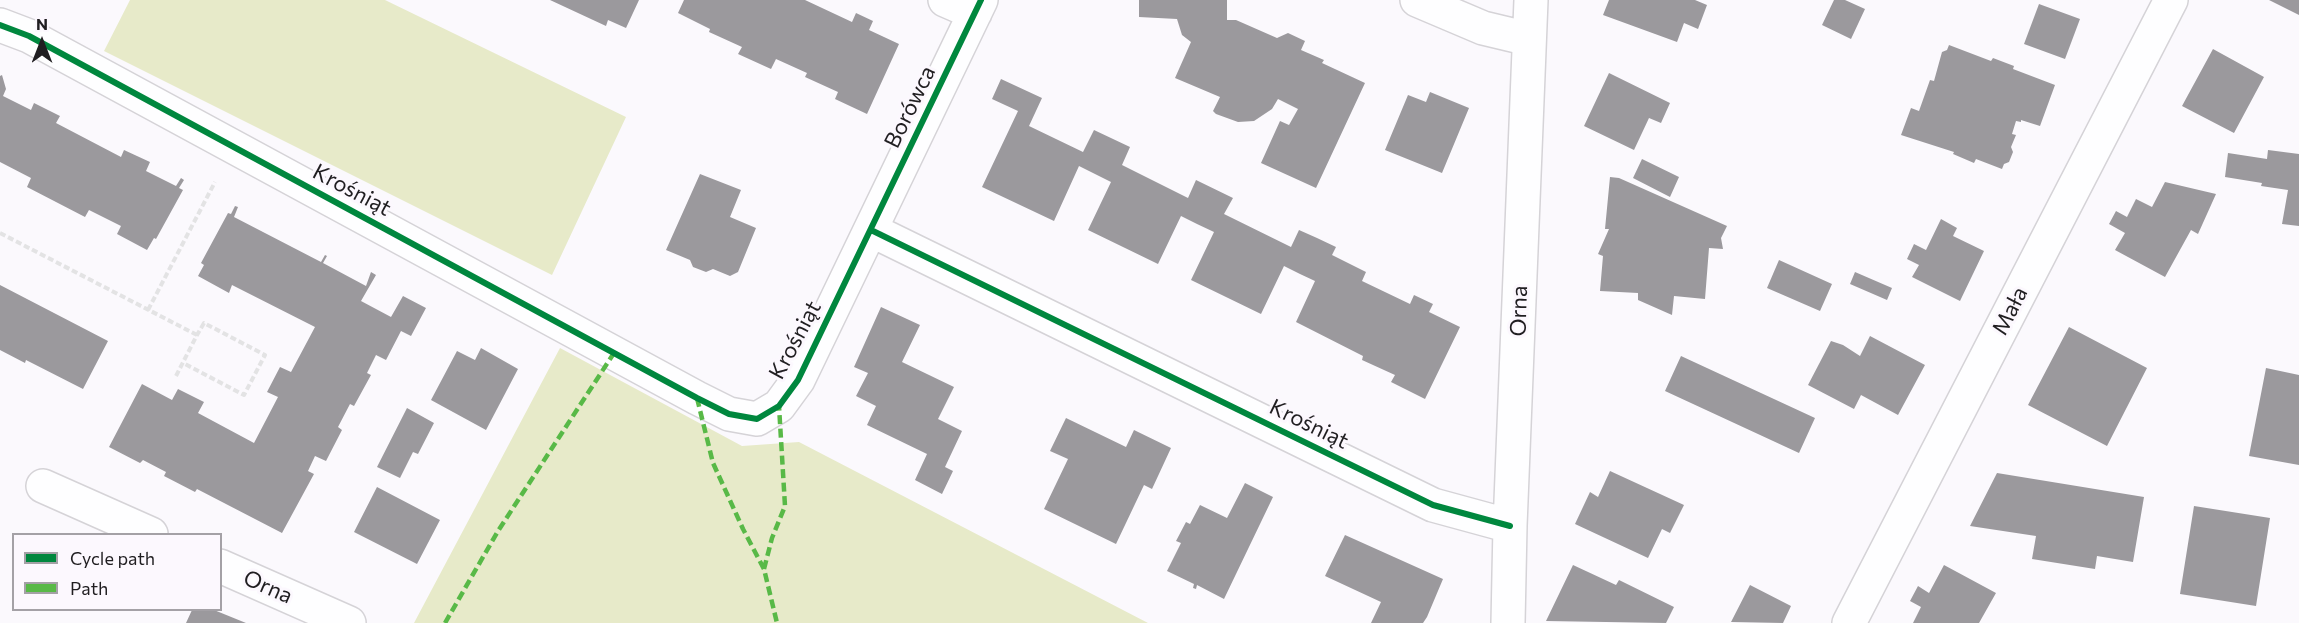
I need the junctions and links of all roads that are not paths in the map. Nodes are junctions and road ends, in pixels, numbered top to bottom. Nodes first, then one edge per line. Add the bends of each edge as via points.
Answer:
1 (945, 0) edge
2 (1417, 0) edge
3 (1531, 0) edge
4 (2171, 0) edge
5 (978, 7) edge
6 (0, 25) edge
7 (1529, 39) junction
8 (871, 230) junction
9 (43, 486) dead end
10 (1510, 526) junction
11 (149, 533) edge
12 (222, 567) edge
13 (349, 623) edge
14 (1508, 623) edge
15 (1849, 623) edge

1 - 5 street, Borówca
2 - 7 street via 1483,28
3 - 7 street, Orna
4 - 15 street, Mała
5 - 8 street, Borówca
6 - 8 street, Krośniąt via 29,36 729,414 757,419 779,406 798,380
7 - 10 street, Orna
8 - 10 street, Krośniąt via 1433,505
9 - 11 street
10 - 14 street, Orna
12 - 13 street, Orna

